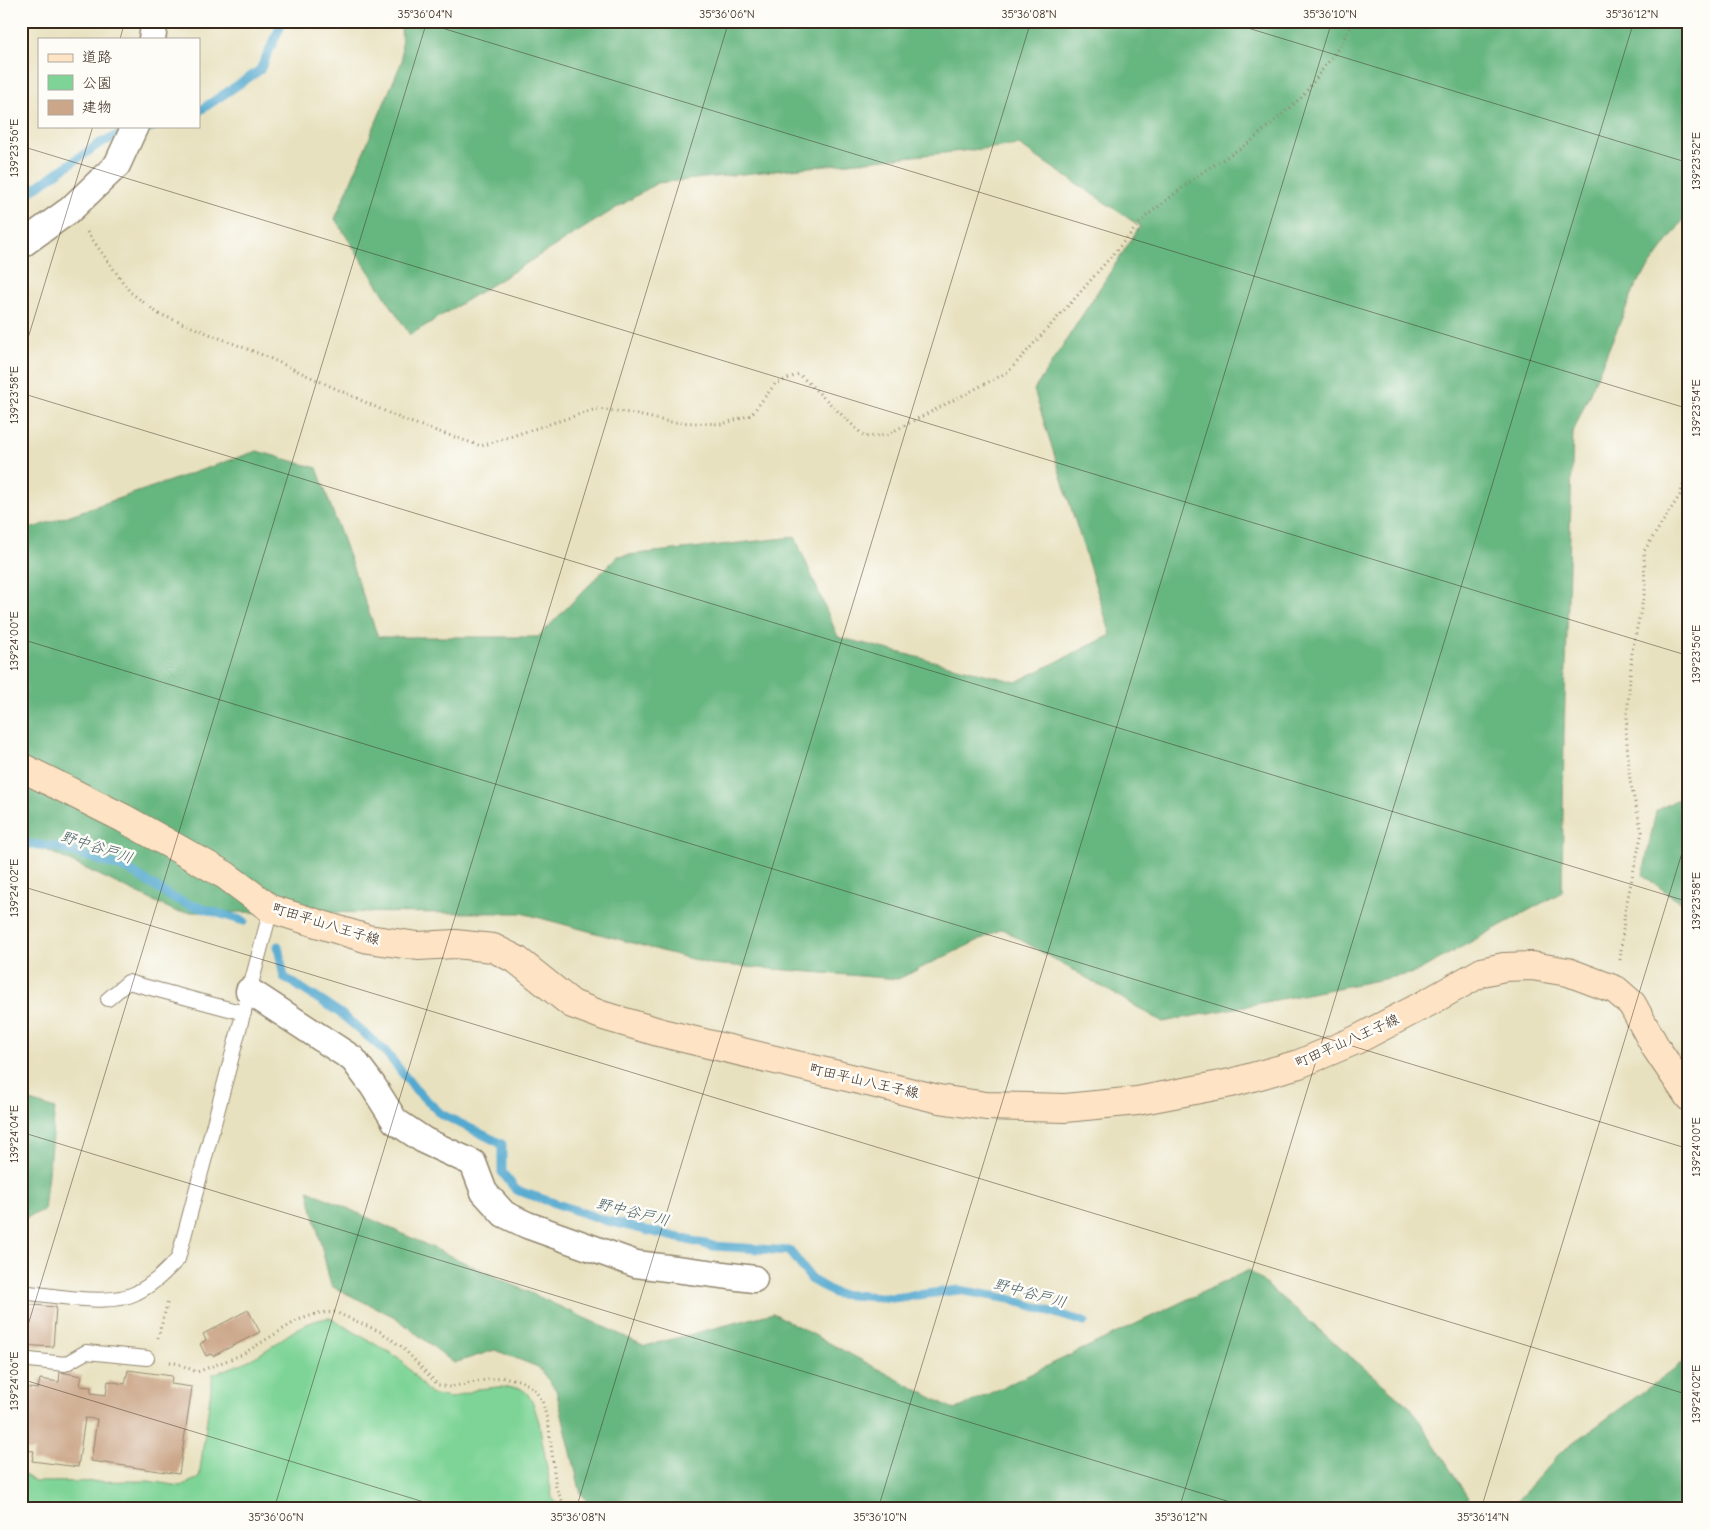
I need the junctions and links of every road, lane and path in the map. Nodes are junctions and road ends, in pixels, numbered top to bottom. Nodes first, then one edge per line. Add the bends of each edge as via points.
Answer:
1 (155, 21) edge
2 (1354, 21) edge
3 (152, 38) edge
4 (134, 128) edge
5 (71, 209) junction
6 (21, 245) edge
7 (1689, 468) edge
8 (21, 767) edge
9 (271, 909) junction
10 (1616, 990) junction
11 (108, 999) dead end
12 (246, 1002) junction
13 (1689, 1097) edge
14 (754, 1279) dead end
15 (21, 1292) edge
16 (147, 1358) joint
17 (21, 1359) edge
18 (569, 1509) edge

1 - 3 street
2 - 5 path via 1338,49 1302,97 1250,142 1200,174 1145,218 1008,372 886,435 865,437 799,374 776,384 751,415 722,424 670,422 596,409 481,446 404,420 265,356 159,314 130,292
4 - 5 street via 117,165
5 - 6 street
7 - 10 path via 1680,495 1644,551 1645,591 1632,651 1626,731 1630,781 1642,832 1625,911
8 - 9 main road, 町田平山八王子線 via 123,818 225,875
9 - 10 main road, 町田平山八王子線 via 368,939 418,946 455,944 493,948 517,960 572,1004 604,1016 662,1034 939,1099 986,1106 1065,1108 1128,1102 1231,1083 1299,1064 1364,1036 1482,972 1504,967 1532,966 1568,972
9 - 12 lane
10 - 13 main road, 町田平山八王子線 via 1632,1004 1656,1048
11 - 12 lane via 128,982
12 - 14 street via 353,1059 395,1121 425,1141 473,1163 484,1192 504,1214 636,1264
12 - 15 lane via 178,1259 158,1280 135,1294 107,1301
16 - 17 lane via 86,1352 65,1364
16 - 18 path via 179,1364 196,1372 241,1355 298,1320 335,1312 381,1332 402,1347 438,1385 450,1387 501,1377 519,1380 532,1387 542,1400 549,1427 556,1488

